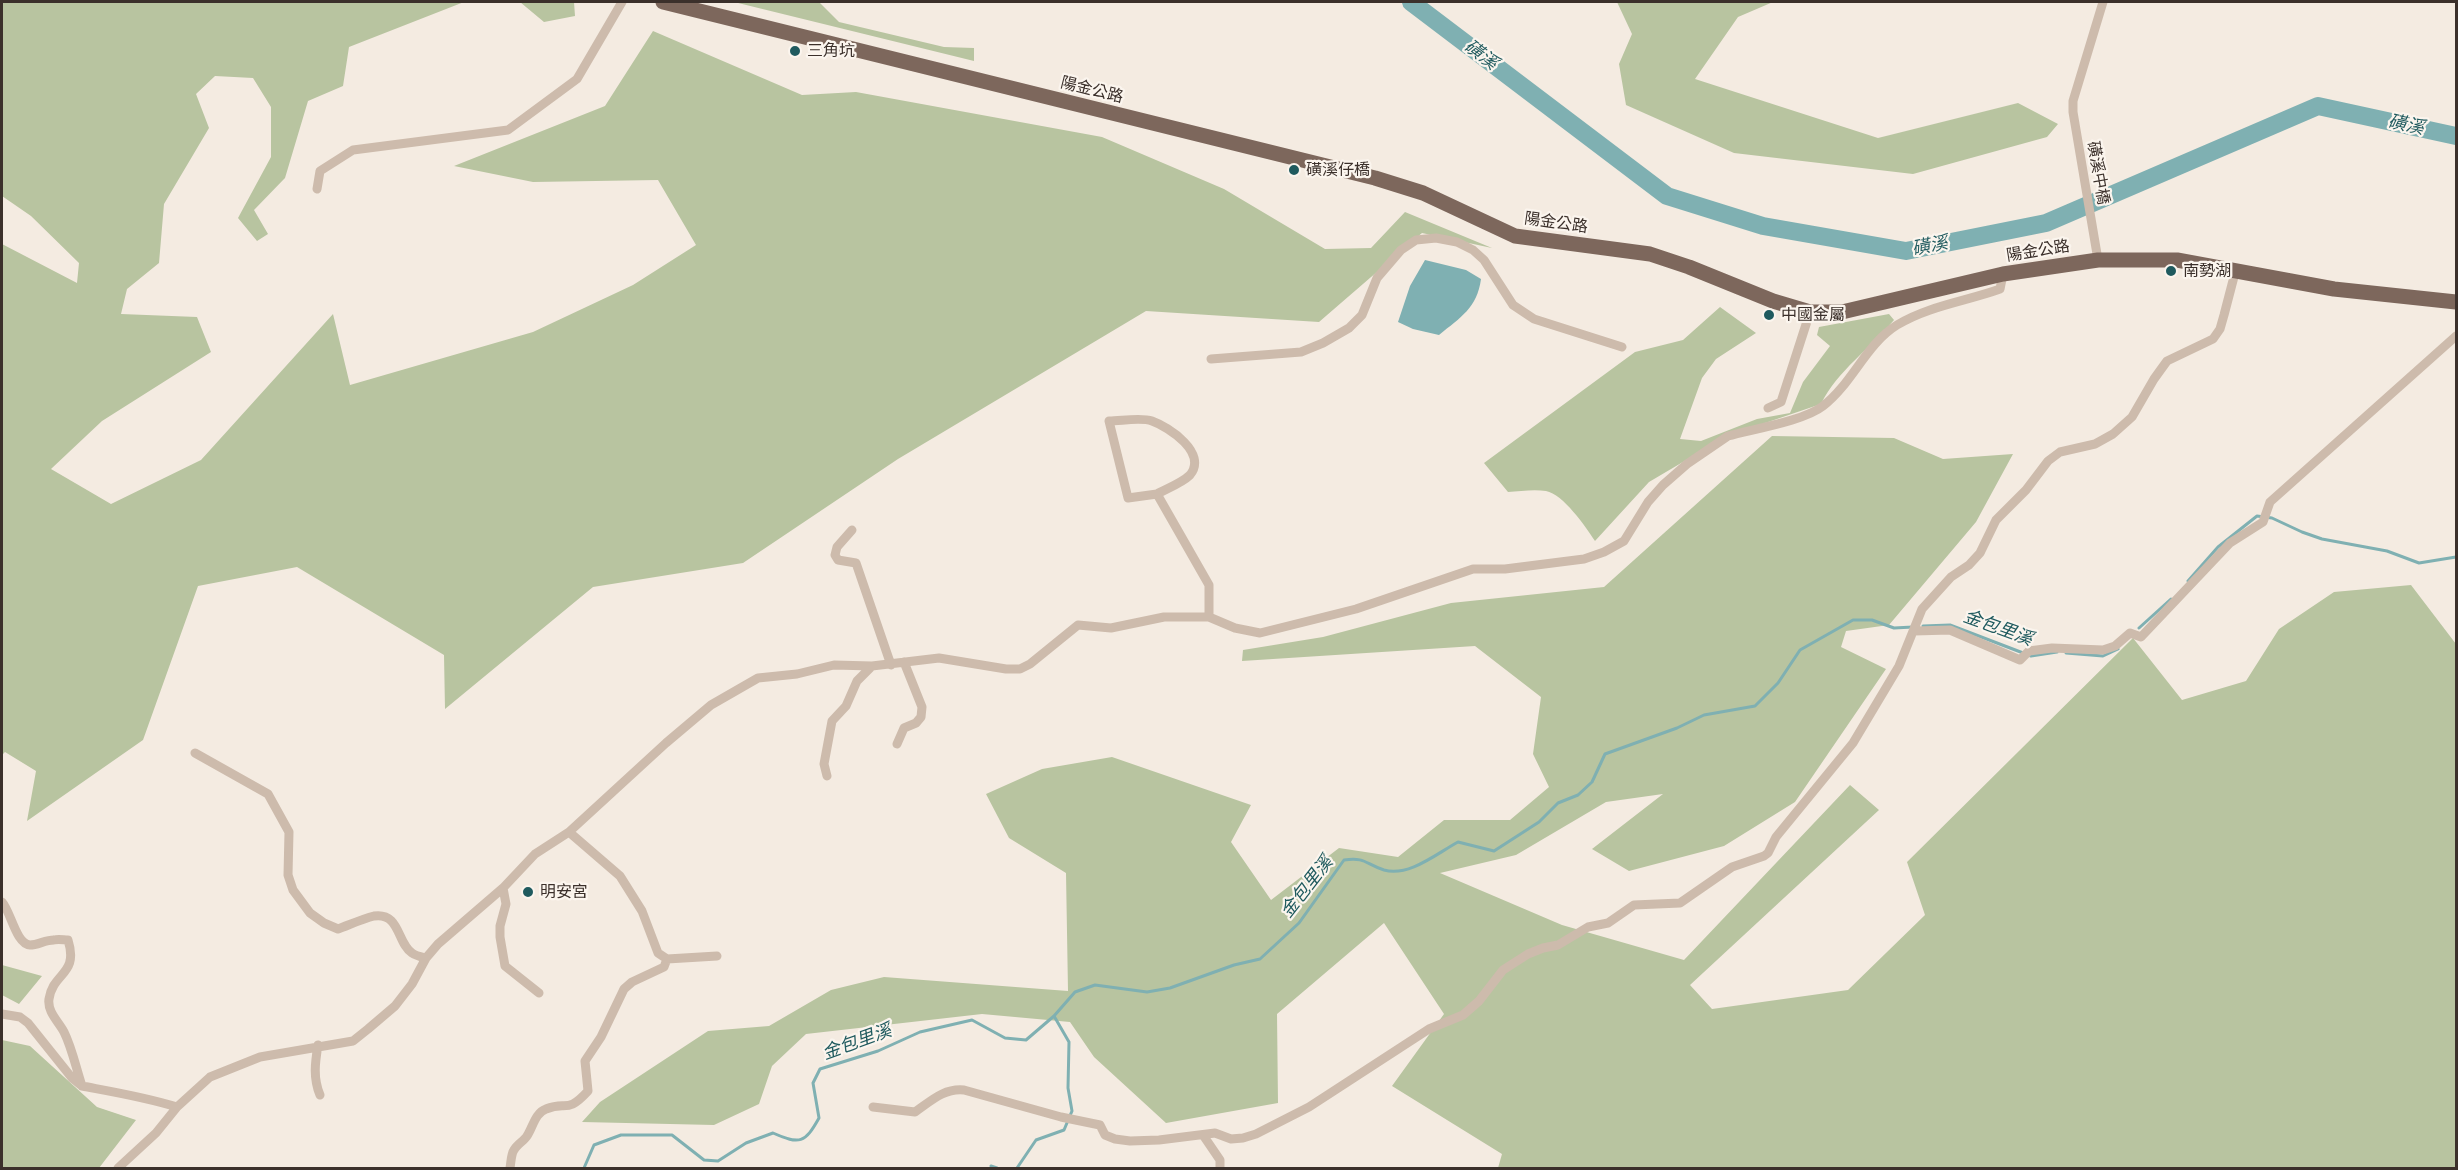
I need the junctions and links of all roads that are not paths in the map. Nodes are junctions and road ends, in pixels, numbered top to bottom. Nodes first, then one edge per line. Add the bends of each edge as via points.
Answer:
1 (622, 2) edge
2 (663, 2) edge
3 (2103, 2) edge
4 (318, 189) dead end
5 (2098, 260) junction
6 (2235, 269) junction
7 (2003, 274) junction
8 (2457, 302) edge
9 (1810, 312) junction
10 (2457, 336) edge
11 (1622, 347) dead end
12 (1211, 359) dead end
13 (1768, 408) dead end
14 (1157, 494) junction
15 (852, 530) dead end
16 (1209, 617) junction
17 (1914, 631) junction
18 (904, 663) junction
19 (891, 665) junction
20 (872, 666) junction
21 (897, 744) dead end
22 (195, 753) dead end
23 (827, 776) dead end
24 (569, 832) junction
25 (503, 888) junction
26 (2, 902) edge
27 (717, 956) dead end
28 (426, 958) junction
29 (667, 959) junction
30 (539, 993) dead end
31 (2, 1014) edge
32 (318, 1045) junction
33 (82, 1086) junction
34 (320, 1095) dead end
35 (177, 1107) junction
36 (873, 1107) dead end
37 (1203, 1135) junction
38 (118, 1168) edge
39 (510, 1168) edge
40 (1220, 1168) edge

1 - 4 street via 577,79 508,129 353,150 320,171
2 - 9 main road, 陽金公路 via 1375,178 1423,193 1515,236 1650,254
3 - 5 street, 磺溪中橋 via 2073,101
5 - 6 main road, 陽金公路 via 2178,260
5 - 7 main road, 陽金公路
6 - 8 main road, 陽金公路 via 2334,289
6 - 17 street via 2220,329 2212,339 2167,361 2132,417 2112,434 2095,444 2060,452 2048,461 1996,520 1980,553 1922,609
7 - 9 main road, 陽金公路 via 1842,312
7 - 16 street via 2000,289 1933,309 1896,326 1817,410 1718,442 1663,485 1624,541 1604,552 1505,569 1473,569 1356,609 1260,633
9 - 13 street via 1781,402
10 - 17 street via 2270,502 2263,522 2230,543 2141,637 2130,633 2115,646 2103,650 2052,648 2020,660 1950,630
11 - 12 street via 1534,319 1513,305 1484,260 1473,250 1436,238 1416,240 1401,250 1377,278 1362,315 1323,343 1301,352
14 - 14 street via 1128,498 1109,421 1150,420 1182,439 1194,455 1195,465 1189,476
14 - 16 street via 1209,585
15 - 19 street via 835,555 838,560 856,563
16 - 18 street via 1164,618 1111,628 1078,625 1020,669 939,658
17 - 37 street via 1899,666 1853,743 1776,837 1768,853 1732,867 1680,903 1634,906 1608,923 1588,927 1558,945 1528,954 1503,970 1463,1015 1421,1034 1309,1107 1256,1134 1231,1139 1215,1133
18 - 19 street
18 - 21 street via 922,707 921,717 904,728
19 - 20 street
20 - 23 street via 856,681 846,706 832,721 824,764
20 - 24 street via 834,664 797,674 758,678 711,705
22 - 28 street via 268,794 289,832 289,881 310,913 338,929 376,916 388,919 398,927 412,953
24 - 25 street via 535,854
24 - 29 street via 620,876 642,912 658,953
25 - 28 street
25 - 30 street via 506,904 500,937 505,966
26 - 33 street via 25,944 68,940 73,954 69,966 48,1000 64,1032
27 - 29 street
28 - 32 street via 395,1006 368,1029 353,1041
29 - 39 street via 664,967 624,989 585,1061 588,1091 570,1106 542,1110 525,1139 513,1150
31 - 33 street via 20,1017 28,1023
32 - 34 street via 314,1067
32 - 35 street via 225,1069 210,1077
33 - 35 street
35 - 38 street
36 - 37 street via 915,1112 952,1089 964,1090 1100,1125 1105,1135 1115,1139
37 - 40 street via 1220,1160

